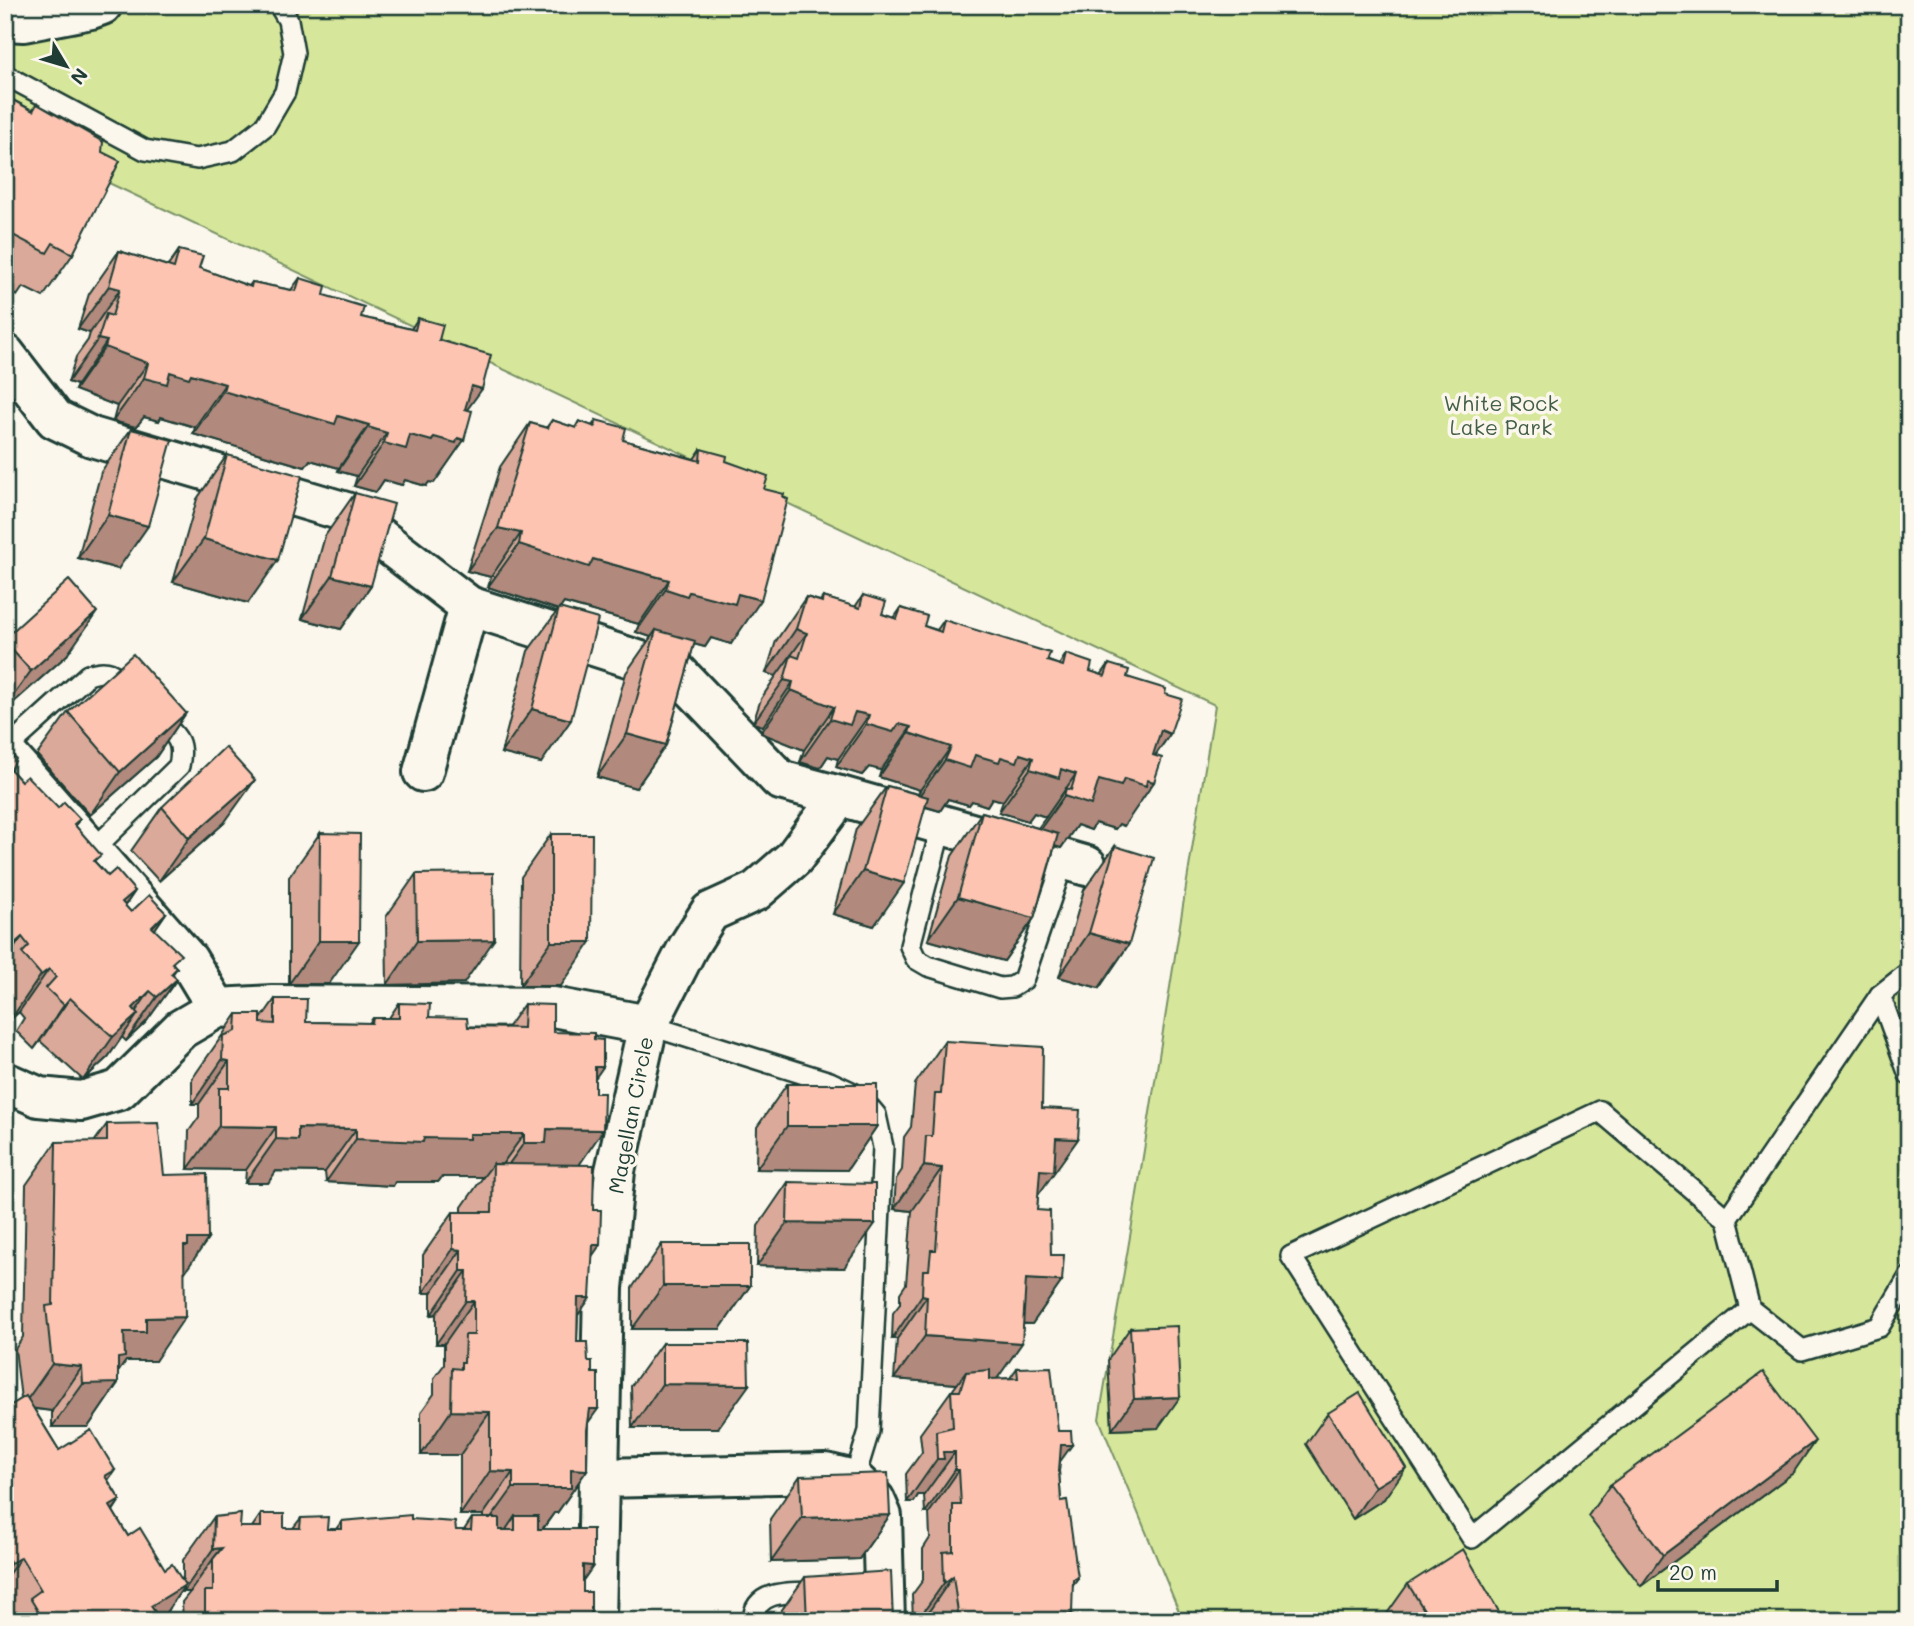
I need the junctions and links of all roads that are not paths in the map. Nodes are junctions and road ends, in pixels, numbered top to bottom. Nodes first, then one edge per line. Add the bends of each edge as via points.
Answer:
1 (102, 5) edge
2 (279, 5) edge
3 (5, 22) edge
4 (5, 75) edge
5 (5, 354) edge
6 (469, 606) junction
7 (5, 751) edge
8 (423, 772) dead end
9 (840, 796) junction
10 (942, 824) junction
11 (92, 851) junction
12 (1075, 863) joint
13 (1909, 972) edge
14 (1880, 995) junction
15 (217, 1008) junction
16 (648, 1025) junction
17 (1909, 1075) edge
18 (5, 1082) edge
19 (1727, 1219) junction
20 (1909, 1277) edge
21 (1750, 1309) junction
22 (599, 1478) junction
23 (854, 1480) junction
24 (842, 1590) edge
25 (879, 1599) edge
26 (596, 1621) edge
27 (753, 1621) edge

1 - 3 street
2 - 4 lane via 288,20 295,52 285,92 265,125 233,151 197,159 145,150
5 - 6 street via 55,419 92,437 346,512
6 - 8 street
6 - 9 street via 678,673 780,780
7 - 11 street
7 - 11 lane via 88,675 100,670 114,674 176,737 182,750 179,766
9 - 10 street
9 - 16 street via 794,858 755,891 710,912
10 - 12 street
10 - 12 lane via 910,946 916,959 929,966 1000,988 1012,988 1023,980
11 - 15 street via 188,960
13 - 14 lane
14 - 17 lane
14 - 19 lane
15 - 16 street, Magellan Circle via 553,1007
15 - 18 street, Magellan Circle via 181,1029 119,1090 80,1101 39,1097
16 - 22 street, Magellan Circle via 615,1171 603,1288
16 - 23 lane via 830,1082 860,1096 876,1115 883,1147 869,1431
19 - 21 lane
19 - 21 lane via 1600,1111 1291,1256 1472,1538
20 - 21 lane via 1879,1327 1802,1350
22 - 23 street via 825,1473
22 - 26 street, Magellan Circle
23 - 25 street via 875,1500 881,1516
24 - 27 lane via 773,1594 761,1601

